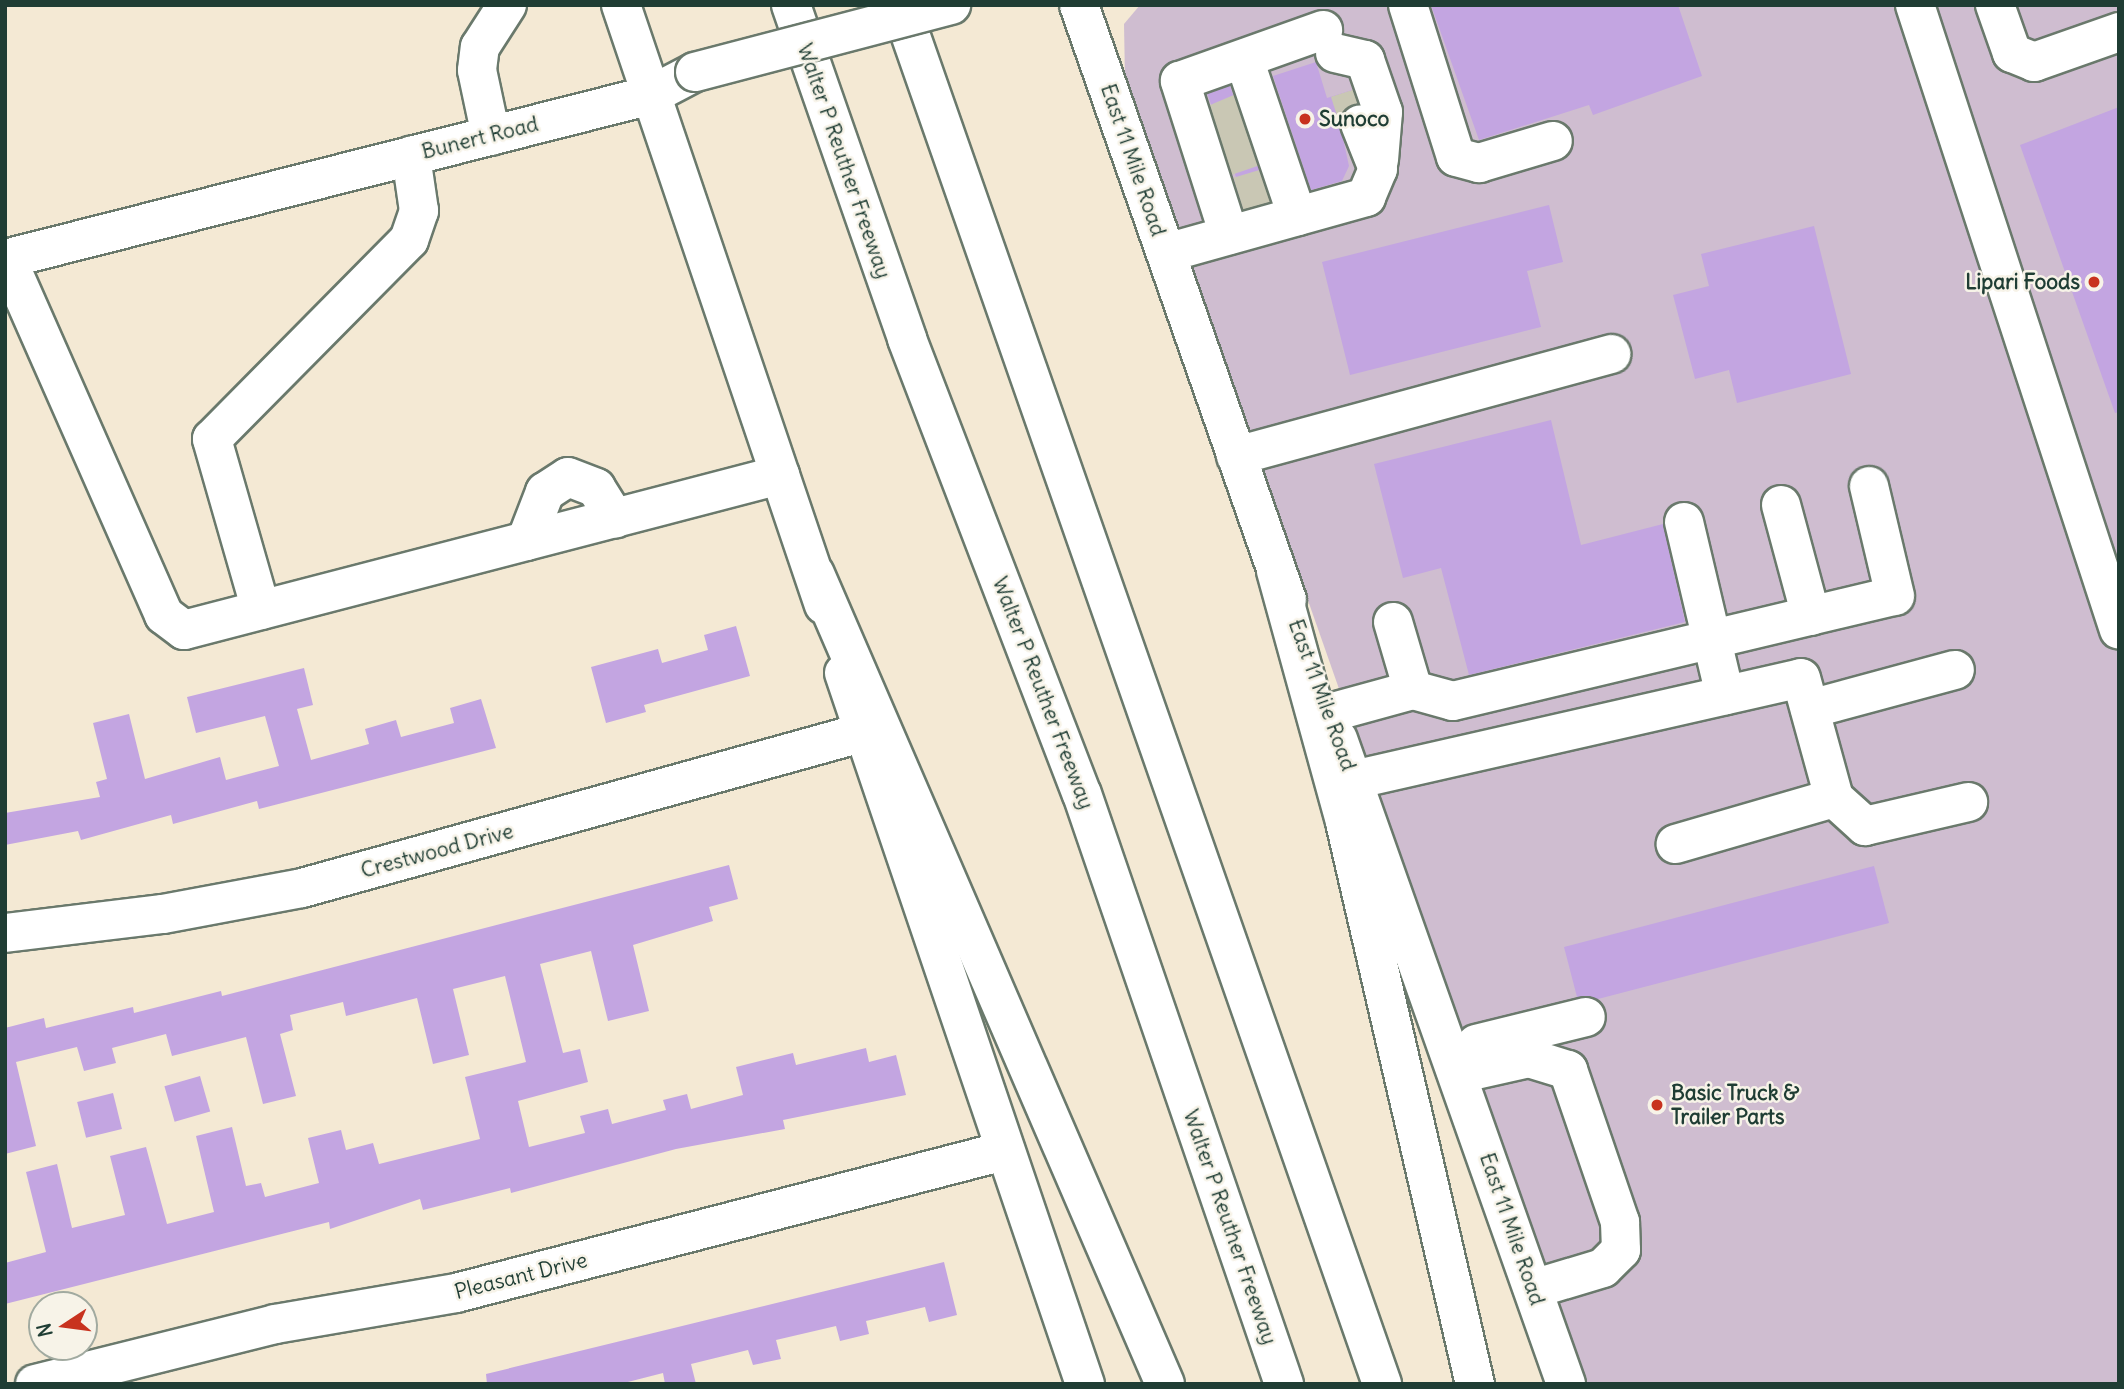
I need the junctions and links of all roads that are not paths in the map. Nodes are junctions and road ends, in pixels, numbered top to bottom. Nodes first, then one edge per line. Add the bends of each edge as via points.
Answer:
1 (507, 5) edge
2 (621, 5) edge
3 (791, 5) edge
4 (900, 5) edge
5 (951, 5) edge
6 (1079, 5) edge
7 (1408, 5) edge
8 (1914, 5) edge
9 (1995, 5) edge
10 (1324, 29) edge
11 (2119, 32) edge
12 (1244, 59) junction
13 (651, 94) junction
14 (491, 135) junction
15 (1234, 135) junction
16 (1553, 141) dead end
17 (411, 156) junction
18 (1378, 169) junction
19 (1248, 200) junction
20 (1297, 216) junction
21 (1166, 253) junction
22 (6, 259) edge
23 (1611, 354) dead end
24 (1236, 456) junction
25 (780, 475) junction
26 (1869, 486) dead end
27 (1781, 506) dead end
28 (615, 518) junction
29 (1684, 522) dead end
30 (526, 541) junction
31 (1276, 571) junction
32 (815, 573) junction
33 (261, 610) junction
34 (1811, 617) junction
35 (1393, 622) dead end
36 (2119, 630) edge
37 (1713, 639) junction
38 (1955, 670) dead end
39 (1413, 690) junction
40 (1725, 695) junction
41 (1810, 709) junction
42 (1329, 713) junction
43 (861, 733) junction
44 (1353, 780) junction
45 (1833, 798) junction
46 (1968, 802) dead end
47 (1676, 844) dead end
48 (5, 933) edge
49 (1586, 1017) dead end
50 (1454, 1062) junction
51 (1004, 1151) junction
52 (1533, 1289) junction
53 (35, 1384) edge
54 (1085, 1384) edge
55 (1165, 1384) edge
56 (1284, 1384) edge
57 (1382, 1384) edge
58 (1475, 1384) edge
59 (1566, 1384) edge

1 - 14 main road via 479,59
2 - 13 main road
3 - 56 main road, Walter P Reuther Freeway via 907,339 1082,794
4 - 57 main road
5 - 13 main road, Bunert Road, bridge via 695,72
6 - 21 main road, East 11 Mile Road
7 - 16 main road via 1456,157 1479,163
8 - 36 main road
9 - 11 main road via 2012,54 2034,62
10 - 12 main road
10 - 18 main road
10 - 18 main road via 1365,60 1383,112
12 - 15 main road
12 - 15 main road via 1180,81
13 - 14 main road, Bunert Road
13 - 25 main road
14 - 17 main road, Bunert Road
15 - 19 main road
15 - 19 main road
17 - 22 main road, Bunert Road
17 - 33 main road via 419,211 409,240 212,439
18 - 20 main road via 1366,197
19 - 20 main road
19 - 20 main road
19 - 21 main road
21 - 24 main road, East 11 Mile Road
22 - 33 main road via 164,615 184,630
23 - 24 main road
24 - 31 main road, East 11 Mile Road
25 - 28 main road
25 - 32 main road
26 - 34 main road via 1895,596
27 - 34 main road
28 - 30 main road
28 - 30 main road via 596,488 568,477 545,492
29 - 37 main road
30 - 33 main road
31 - 42 main road, East 11 Mile Road
31 - 58 main road via 1345,822
32 - 43 main road
32 - 55 main road
34 - 37 main road
35 - 39 main road
37 - 39 main road via 1453,701
37 - 40 main road
38 - 41 main road
39 - 42 main road
40 - 41 main road via 1801,678
40 - 44 main road
41 - 45 main road
42 - 44 main road, East 11 Mile Road
43 - 48 main road, Crestwood Drive via 302,888 163,914
43 - 51 main road
44 - 50 main road, East 11 Mile Road
45 - 46 main road via 1866,826
45 - 47 main road
49 - 50 main road
50 - 52 main road, East 11 Mile Road
50 - 52 main road via 1529,1058 1568,1070 1620,1222 1621,1250 1603,1268
51 - 53 main road, Pleasant Drive via 456,1293 275,1324
51 - 54 main road
52 - 59 main road, East 11 Mile Road

